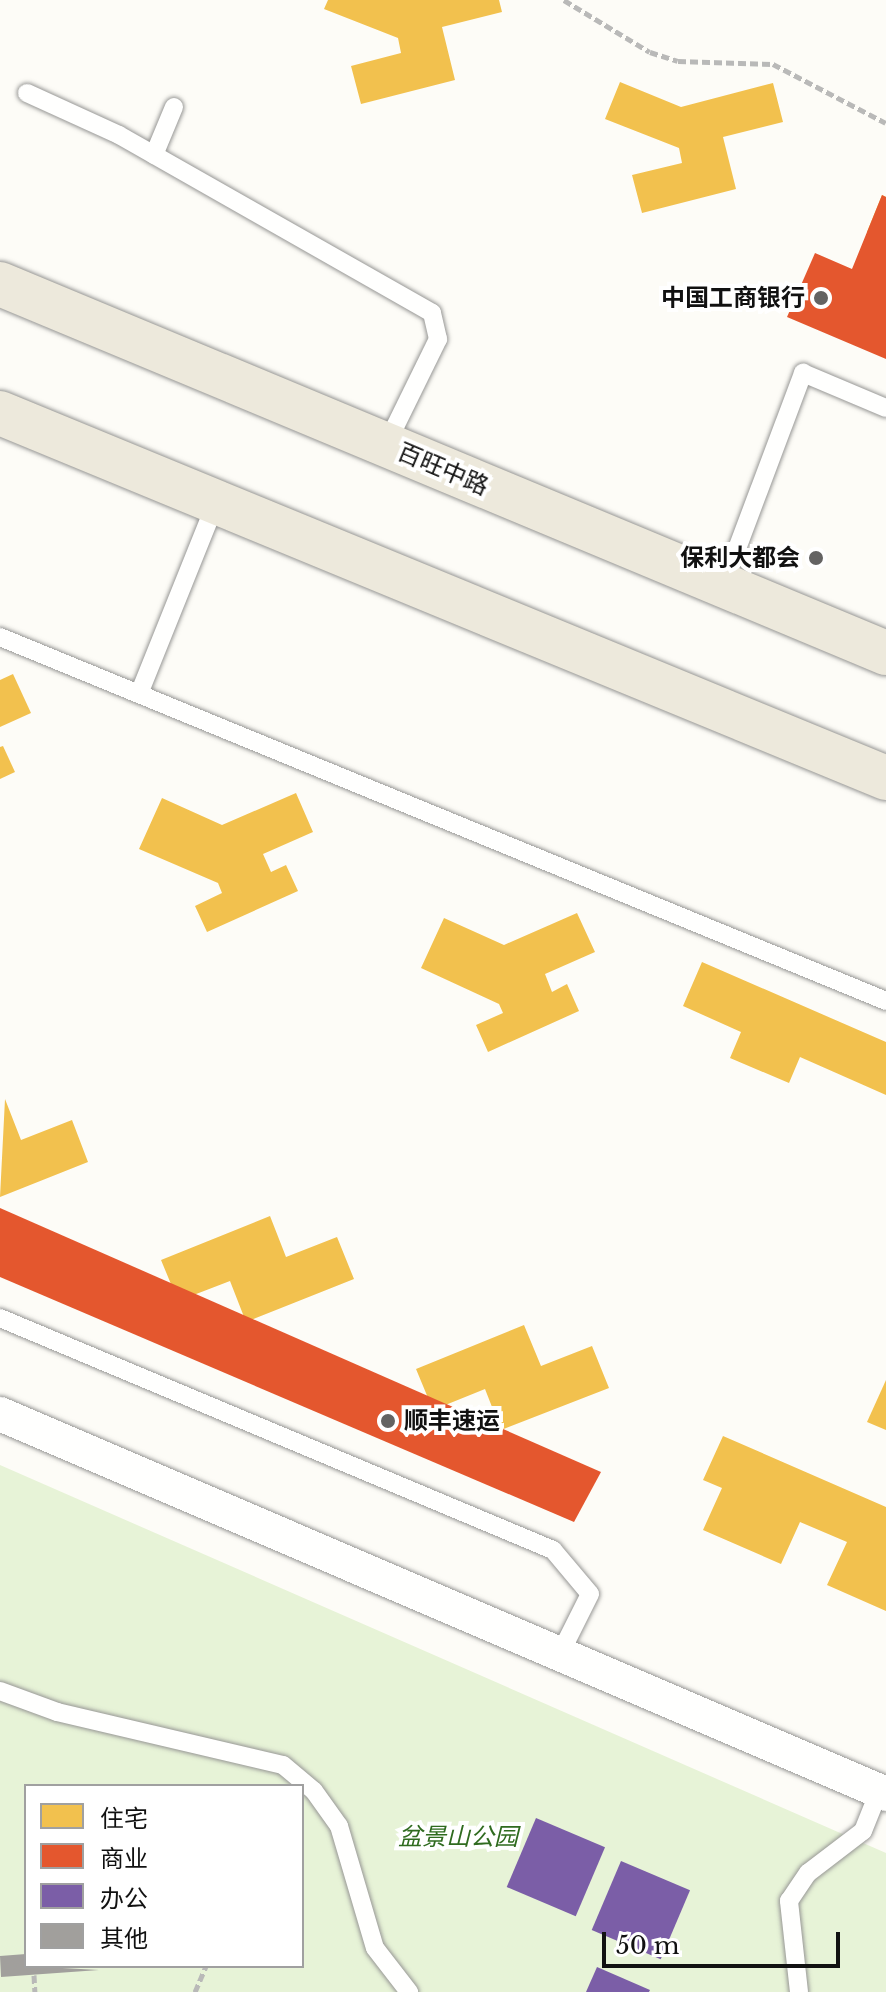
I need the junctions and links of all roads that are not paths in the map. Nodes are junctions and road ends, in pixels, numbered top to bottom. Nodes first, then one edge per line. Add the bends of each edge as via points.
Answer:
1 (27, 93) dead end
2 (174, 107) dead end
3 (154, 155) junction
4 (0, 284) edge
5 (886, 408) edge
6 (0, 413) edge
7 (386, 445) junction
8 (216, 502) junction
9 (723, 586) junction
10 (0, 637) edge
11 (886, 653) edge
12 (139, 694) junction
13 (886, 778) edge
14 (886, 1001) edge
15 (0, 1318) edge
16 (0, 1414) edge
17 (561, 1652) junction
18 (0, 1691) edge
19 (883, 1792) edge
20 (409, 1992) edge
21 (799, 1992) edge

1 - 3 lane
2 - 3 lane
3 - 7 lane via 432,313 438,339
4 - 7 main road, 百旺中路
5 - 9 lane via 803,373
6 - 8 main road
7 - 9 main road, 百旺中路
8 - 12 lane
8 - 13 main road
9 - 11 main road, 百旺中路
10 - 12 lane
12 - 14 lane
15 - 17 lane via 553,1550 590,1594
16 - 17 street
17 - 19 street
18 - 20 lane via 57,1712 283,1765 314,1791 339,1826 375,1948
19 - 21 lane via 863,1831 808,1873 789,1901

